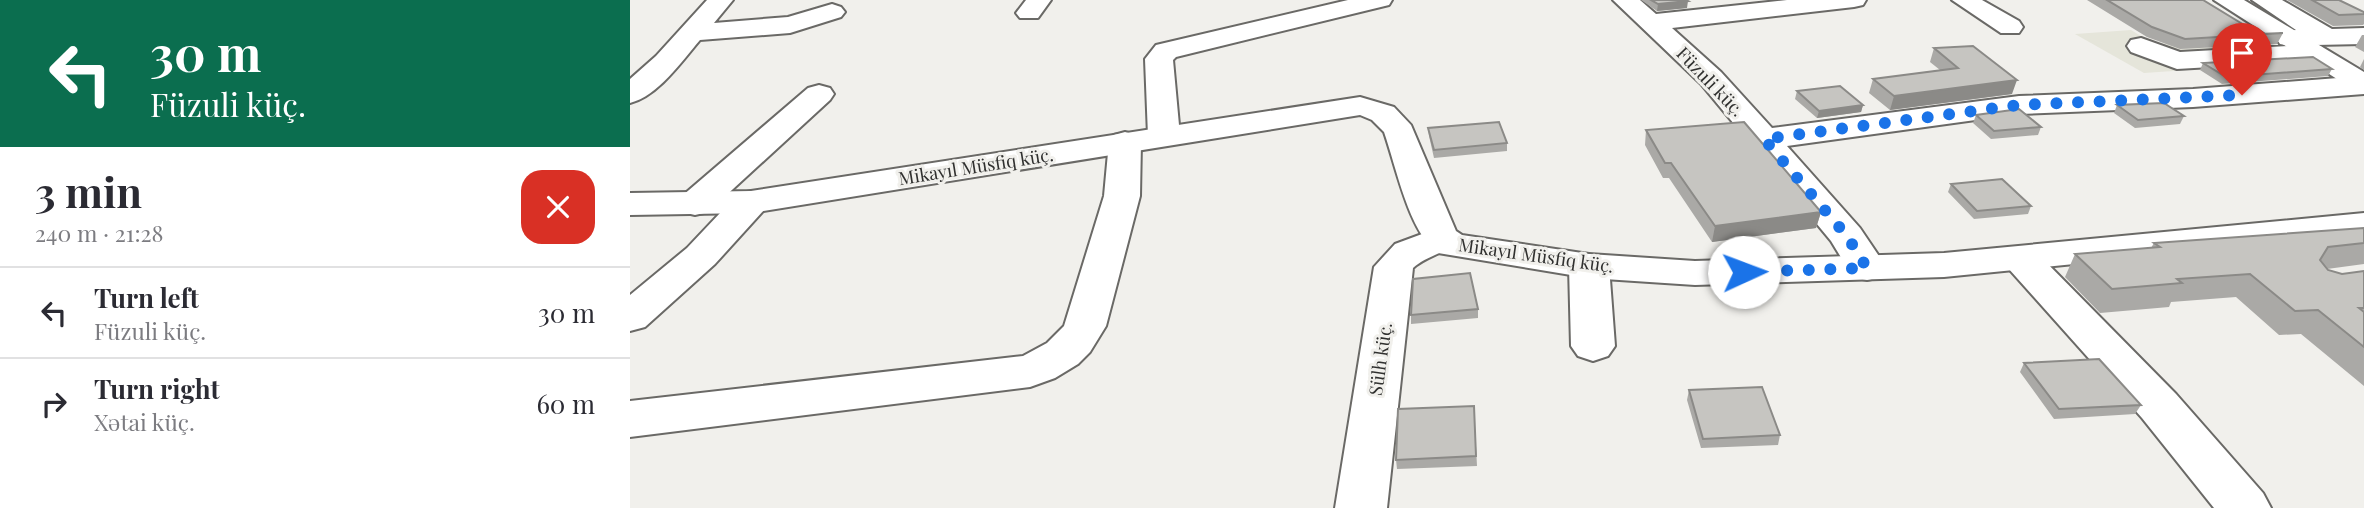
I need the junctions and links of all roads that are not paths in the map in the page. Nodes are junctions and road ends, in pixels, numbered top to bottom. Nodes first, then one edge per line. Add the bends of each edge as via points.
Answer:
1 (721, 0) edge
2 (1380, 0) edge
3 (1625, 0) edge
4 (1854, 0) edge
5 (1964, 0) edge
6 (2226, 0) edge
7 (2264, 0) edge
8 (1280, 11) edge
9 (832, 12) dead end
10 (1649, 23) junction
11 (2010, 27) dead end
12 (692, 33) junction
13 (2364, 36) edge
14 (2141, 46) dead end
15 (2313, 47) junction
16 (2364, 59) edge
17 (2364, 85) edge
18 (630, 94) edge
19 (819, 94) dead end
20 (1145, 139) junction
21 (1764, 139) junction
22 (751, 202) junction
23 (630, 204) edge
24 (695, 204) junction
25 (2364, 224) edge
26 (1441, 238) junction
27 (2022, 260) junction
28 (1589, 265) junction
29 (1867, 268) junction
30 (630, 317) edge
31 (1593, 346) dead end
32 (630, 419) edge
33 (1360, 508) edge
34 (2245, 508) edge

1 - 12 street
2 - 8 street
3 - 10 street, Füzuli küç.
4 - 10 street
5 - 11 street
6 - 15 street
7 - 15 street
8 - 20 street via 1166,51 1159,59
9 - 12 street via 790,25
10 - 21 street, Füzuli küç. via 1711,78
12 - 18 street
13 - 15 street
14 - 15 street via 2177,61
15 - 16 street
15 - 17 street
17 - 21 street via 2042,103
19 - 24 street
20 - 22 street, Mikayıl Müsfiq küç.
20 - 26 street, Mikayıl Müsfiq küç. via 1342,107 1374,108 1386,113 1400,132
20 - 32 street via 1122,196 1085,326 1077,344 1059,359 1030,371
21 - 29 street, Füzuli küç. via 1847,236
22 - 24 street, Mikayıl Müsfiq küç.
22 - 30 street via 701,256
23 - 24 street, Mikayıl Müsfiq küç.
25 - 27 street, Mikayıl Müsfiq küç.
26 - 28 street, Mikayıl Müsfiq küç. via 1469,250
26 - 33 street, Sülh küç. via 1400,257 1394,267
27 - 29 street, Mikayıl Müsfiq küç.
27 - 34 street via 2159,406
28 - 29 street, Mikayıl Müsfiq küç. via 1695,273
28 - 31 street

